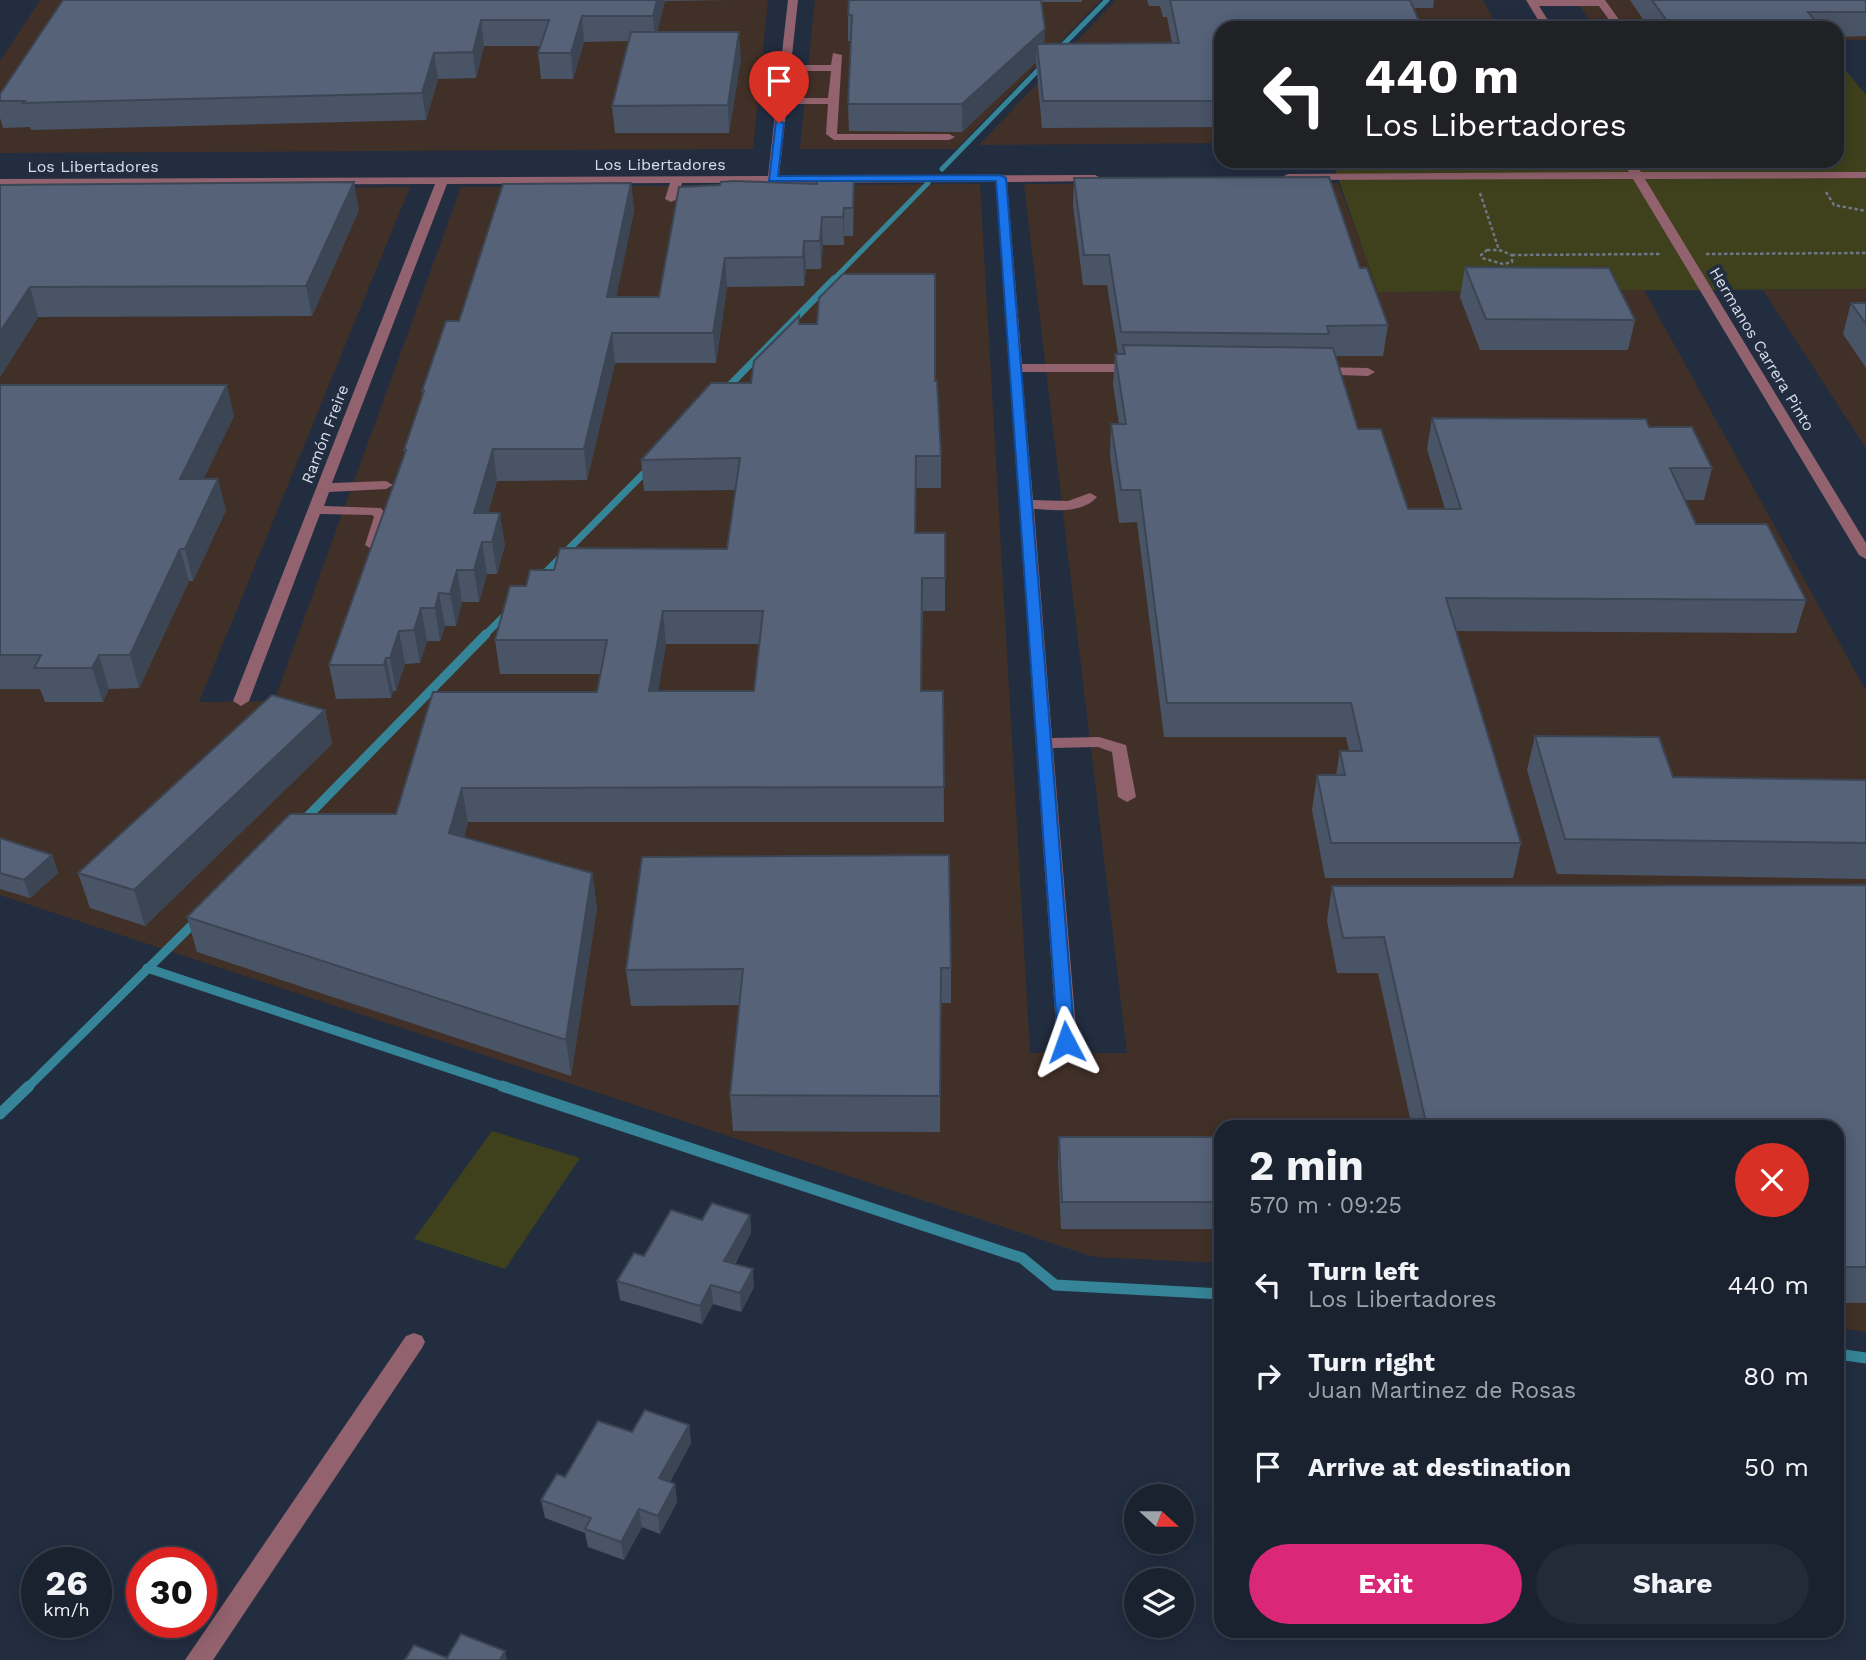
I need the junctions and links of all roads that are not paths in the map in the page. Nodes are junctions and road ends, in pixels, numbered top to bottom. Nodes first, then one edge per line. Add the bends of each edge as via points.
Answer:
1 (793, 0) edge
2 (1532, 1) edge
3 (1601, 2) edge
4 (1544, 21) edge
5 (1615, 21) edge
6 (837, 55) dead end
7 (785, 68) junction
8 (835, 68) junction
9 (782, 101) junction
10 (832, 101) junction
11 (949, 137) dead end
12 (1633, 168) edge
13 (1866, 175) edge
14 (1638, 176) junction
15 (1272, 177) edge
16 (1000, 178) junction
17 (1110, 178) edge
18 (773, 179) junction
19 (677, 180) junction
20 (442, 181) junction
21 (0, 182) edge
22 (671, 200) dead end
23 (1015, 368) junction
24 (1153, 369) edge
25 (1301, 371) edge
26 (1368, 372) dead end
27 (386, 485) dead end
28 (323, 488) junction
29 (1090, 497) dead end
30 (1025, 504) junction
31 (315, 510) junction
32 (372, 545) edge
33 (1866, 555) edge
34 (241, 701) dead end
35 (1044, 743) junction
36 (1127, 797) dead end
37 (1066, 1042) dead end
38 (414, 1342) dead end
39 (198, 1660) edge

1 - 7 street
2 - 3 street
2 - 4 street
3 - 5 street
6 - 8 street
7 - 8 street
7 - 9 street
8 - 10 street
9 - 10 street
9 - 18 street
10 - 11 street via 834,137
12 - 14 street, Hermanos Carrera Pinto
13 - 14 street
14 - 15 street
14 - 33 street, Hermanos Carrera Pinto
16 - 17 street, Los Libertadores
16 - 18 street, Los Libertadores
16 - 23 street
18 - 19 street, Los Libertadores
19 - 20 street, Los Libertadores
19 - 22 street
20 - 21 street, Los Libertadores
20 - 28 street, Ramón Freire
23 - 24 street
23 - 30 street
25 - 26 street
27 - 28 street
28 - 31 street, Ramón Freire
29 - 30 street via 1075,504
30 - 35 street
31 - 32 street via 376,511 382,517
31 - 34 street, Ramón Freire
35 - 36 street via 1099,742 1120,749
35 - 37 street
38 - 39 street

